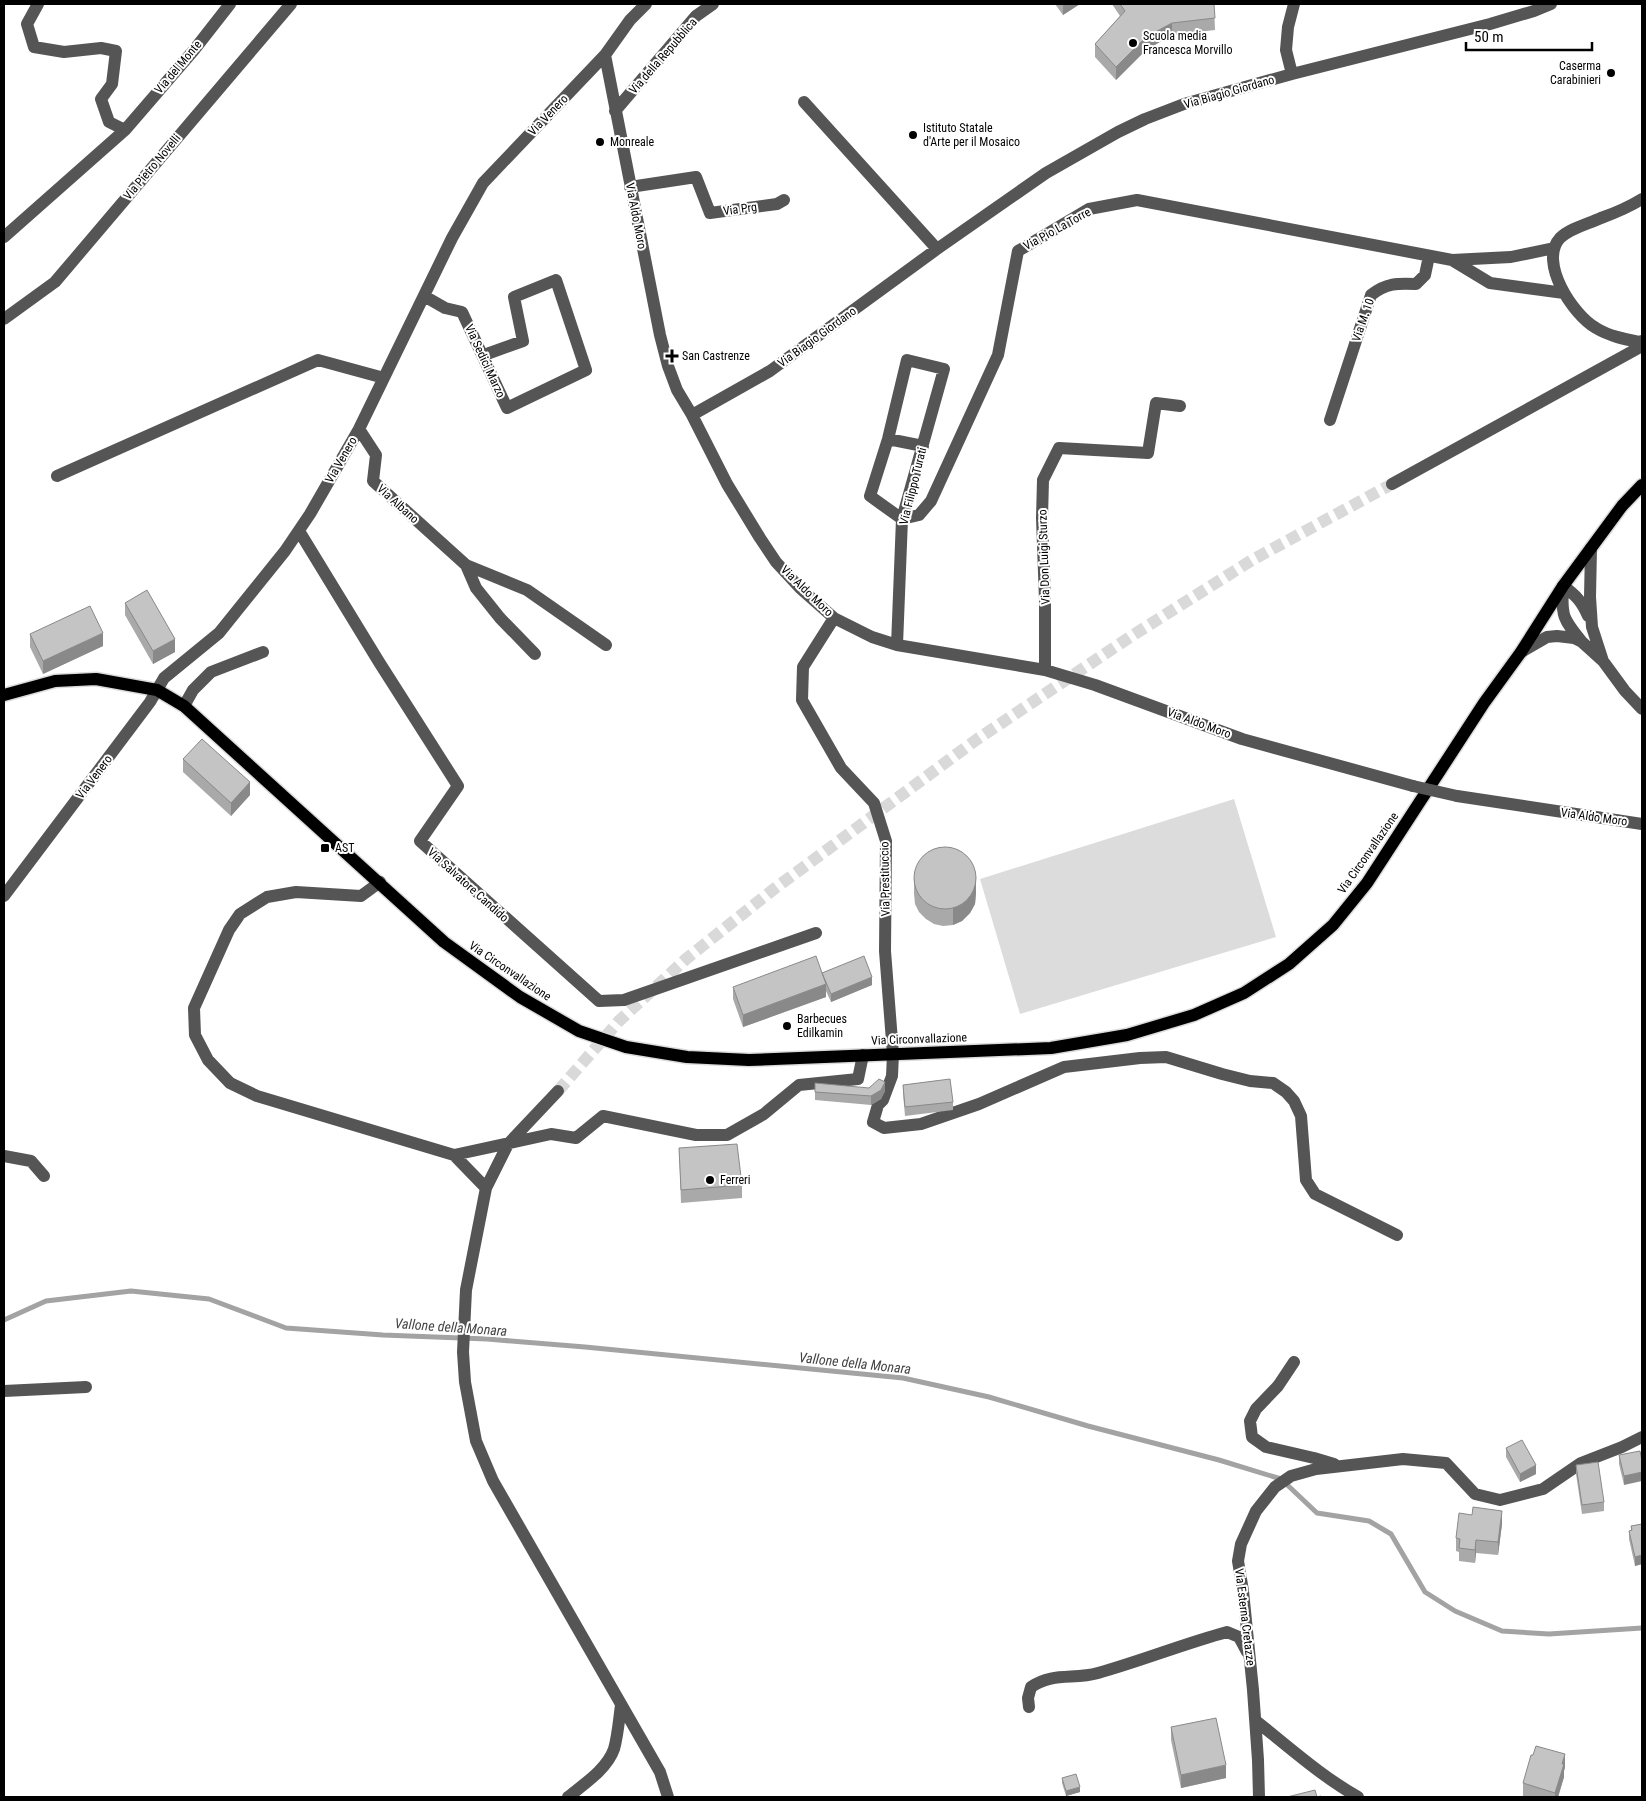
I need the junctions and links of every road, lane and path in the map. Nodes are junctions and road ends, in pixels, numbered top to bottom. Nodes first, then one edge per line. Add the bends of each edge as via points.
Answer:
1 (38, 4) edge
2 (230, 4) edge
3 (291, 4) edge
4 (646, 4) edge
5 (713, 4) edge
6 (1294, 4) edge
7 (1552, 4) edge
8 (605, 55) junction
9 (1292, 74) junction
10 (804, 102) dead end
11 (615, 111) junction
12 (125, 130) junction
13 (630, 187) junction
14 (1642, 199) edge
15 (784, 200) dead end
16 (4, 237) edge
17 (1554, 248) junction
18 (936, 250) junction
19 (1429, 256) junction
20 (1452, 260) junction
21 (1564, 293) junction
22 (424, 296) junction
23 (4, 319) edge
24 (1642, 341) edge
25 (1642, 346) edge
26 (484, 355) dead end
27 (384, 378) junction
28 (1180, 406) dead end
29 (692, 415) junction
30 (1330, 420) dead end
31 (359, 429) junction
32 (888, 439) junction
33 (923, 446) junction
34 (57, 476) dead end
35 (1392, 484) tunnel mouth
36 (1642, 485) edge
37 (902, 519) junction
38 (299, 531) junction
39 (1591, 548) junction
40 (466, 565) junction
41 (1563, 586) junction
42 (834, 618) junction
43 (1592, 627) junction
44 (1582, 642) junction
45 (606, 645) dead end
46 (897, 645) junction
47 (263, 652) dead end
48 (1520, 652) junction
49 (534, 654) dead end
50 (1603, 661) junction
51 (1045, 670) junction
52 (157, 690) junction
53 (4, 695) edge
54 (184, 706) junction
55 (1642, 709) edge
56 (1642, 824) edge
57 (380, 882) junction
58 (4, 896) edge
59 (816, 933) dead end
60 (893, 1054) junction
61 (864, 1055) junction
62 (558, 1091) tunnel mouth
63 (508, 1144) junction
64 (454, 1155) junction
65 (4, 1156) edge
66 (44, 1176) dead end
67 (486, 1188) junction
68 (1397, 1235) dead end
69 (1294, 1362) dead end
70 (86, 1387) dead end
71 (4, 1391) edge
72 (1642, 1437) edge
73 (1339, 1466) junction
74 (1250, 1656) junction
75 (621, 1705) junction
76 (1029, 1708) dead end
77 (1256, 1721) junction
78 (568, 1797) edge
79 (668, 1797) edge
80 (1259, 1797) edge
81 (1358, 1797) edge

1 - 12 street via 27,24 34,47 64,52 101,48 116,51 112,84 101,98 109,122
2 - 12 street, Via del Monte
3 - 23 street, Via Pietro Novelli via 54,282
4 - 8 street, Via Venero
5 - 11 street, Via della Repubblica via 696,16
6 - 9 street via 1286,50
7 - 9 street, Via Biagio Giordano via 1490,24
8 - 11 street, Via Aldo Moro
8 - 22 street, Via Venero via 483,183
9 - 18 street, Via Biagio Giordano via 1184,104 1118,132 1046,174
10 - 18 street
11 - 13 street, Via Aldo Moro
12 - 16 street, Via del Monte
13 - 15 street, Via Prg via 696,177 710,213 777,204
13 - 29 street, Via Aldo Moro via 668,366
14 - 17 street via 1575,228 1560,238
17 - 20 street via 1511,257
17 - 21 street via 1553,269
18 - 29 street, Via Biagio Giordano via 770,371
19 - 20 street, Via Pio La Torre
19 - 30 street, Via M. 10 via 1425,275 1416,284 1397,283 1381,287 1371,294
19 - 37 street, Via Pio La Torre via 1137,200 1089,209 1018,251 998,355 932,501 919,515
20 - 21 street via 1490,283
21 - 24 street via 1580,315 1594,327 1614,336
22 - 26 street, Via Sedici Marzo via 444,308 462,312 507,408 586,370 556,280 514,297 523,341
22 - 27 street, Via Venero
25 - 35 street
27 - 31 street, Via Venero
27 - 34 street via 318,360
28 - 51 street, Via Don Luigi Sturzo via 1156,403 1148,453 1059,448 1043,480
29 - 42 street, Via Aldo Moro via 727,484 776,562
31 - 38 street, Via Venero
31 - 40 street, Via Albano via 376,455 373,481
32 - 33 street
32 - 33 street, Via Filippo Turati via 907,360 944,369
32 - 37 street via 870,496
33 - 37 street, Via Filippo Turati
36 - 39 main road, Via Circonvallazione
37 - 46 street, Via Filippo Turati
38 - 52 street, Via Venero via 219,633 164,678
38 - 59 street, Via Salvatore Candido via 458,786 420,841 599,1001 624,1000
39 - 41 main road, Via Circonvallazione
39 - 43 street
40 - 45 street, Via Albano via 527,590
40 - 49 street, Via Albano via 476,588
41 - 43 street via 1582,603
41 - 44 street via 1561,609
41 - 48 main road, Via Circonvallazione
42 - 46 street, Via Aldo Moro
42 - 60 street, Via Prestituccio via 804,667 802,700 841,768 874,803 886,841 885,952
43 - 50 street
44 - 48 street via 1574,638 1547,637
44 - 50 street
46 - 51 street, Via Aldo Moro
47 - 54 street via 211,672 193,690
48 - 60 main road, Via Circonvallazione via 1356,897 1333,925 1289,964 1244,993 1194,1015 1127,1035 1051,1048
50 - 55 street
51 - 56 street, Via Aldo Moro, bridge via 1242,739 1413,786
52 - 53 main road, Via Circonvallazione via 96,680 55,681
52 - 54 main road, Via Circonvallazione
52 - 58 street, Via Venero
54 - 57 main road, Via Circonvallazione
57 - 61 main road, Via Circonvallazione via 444,942 520,997 580,1031 626,1047 687,1057 749,1060
57 - 64 street via 361,896 296,892 267,898 240,914 229,930 194,1008 196,1035 208,1060 230,1083 258,1096
60 - 61 main road, Via Circonvallazione
60 - 68 street, Via Prestituccio via 892,1076 874,1122 884,1128 929,1122 1064,1067 1140,1058 1166,1057 1250,1081 1273,1083 1294,1101 1301,1116 1306,1180 1315,1194
61 - 63 street via 858,1079 799,1084 764,1114 726,1135 696,1135 603,1116 576,1138 551,1134
62 - 63 street
63 - 64 street
63 - 67 street
64 - 67 street
65 - 66 street via 31,1161
67 - 75 street via 466,1290 463,1352 464,1382 476,1441 493,1481
69 - 73 street via 1278,1386 1256,1409 1250,1422 1252,1436 1266,1447
70 - 71 street
72 - 73 street, Via Esterna Cretazze via 1580,1463 1543,1489 1500,1500 1475,1494 1446,1463 1403,1459
73 - 74 street, Via Esterna Cretazze via 1291,1476 1275,1487 1247,1528 1240,1544 1238,1561
74 - 76 street via 1239,1637 1227,1632 1096,1674 1040,1681 1031,1687
74 - 77 street, Via Esterna Cretazze
75 - 78 street via 614,1749 599,1771
75 - 79 street via 660,1772
77 - 80 street, Via Esterna Cretazze
77 - 81 street via 1343,1789

